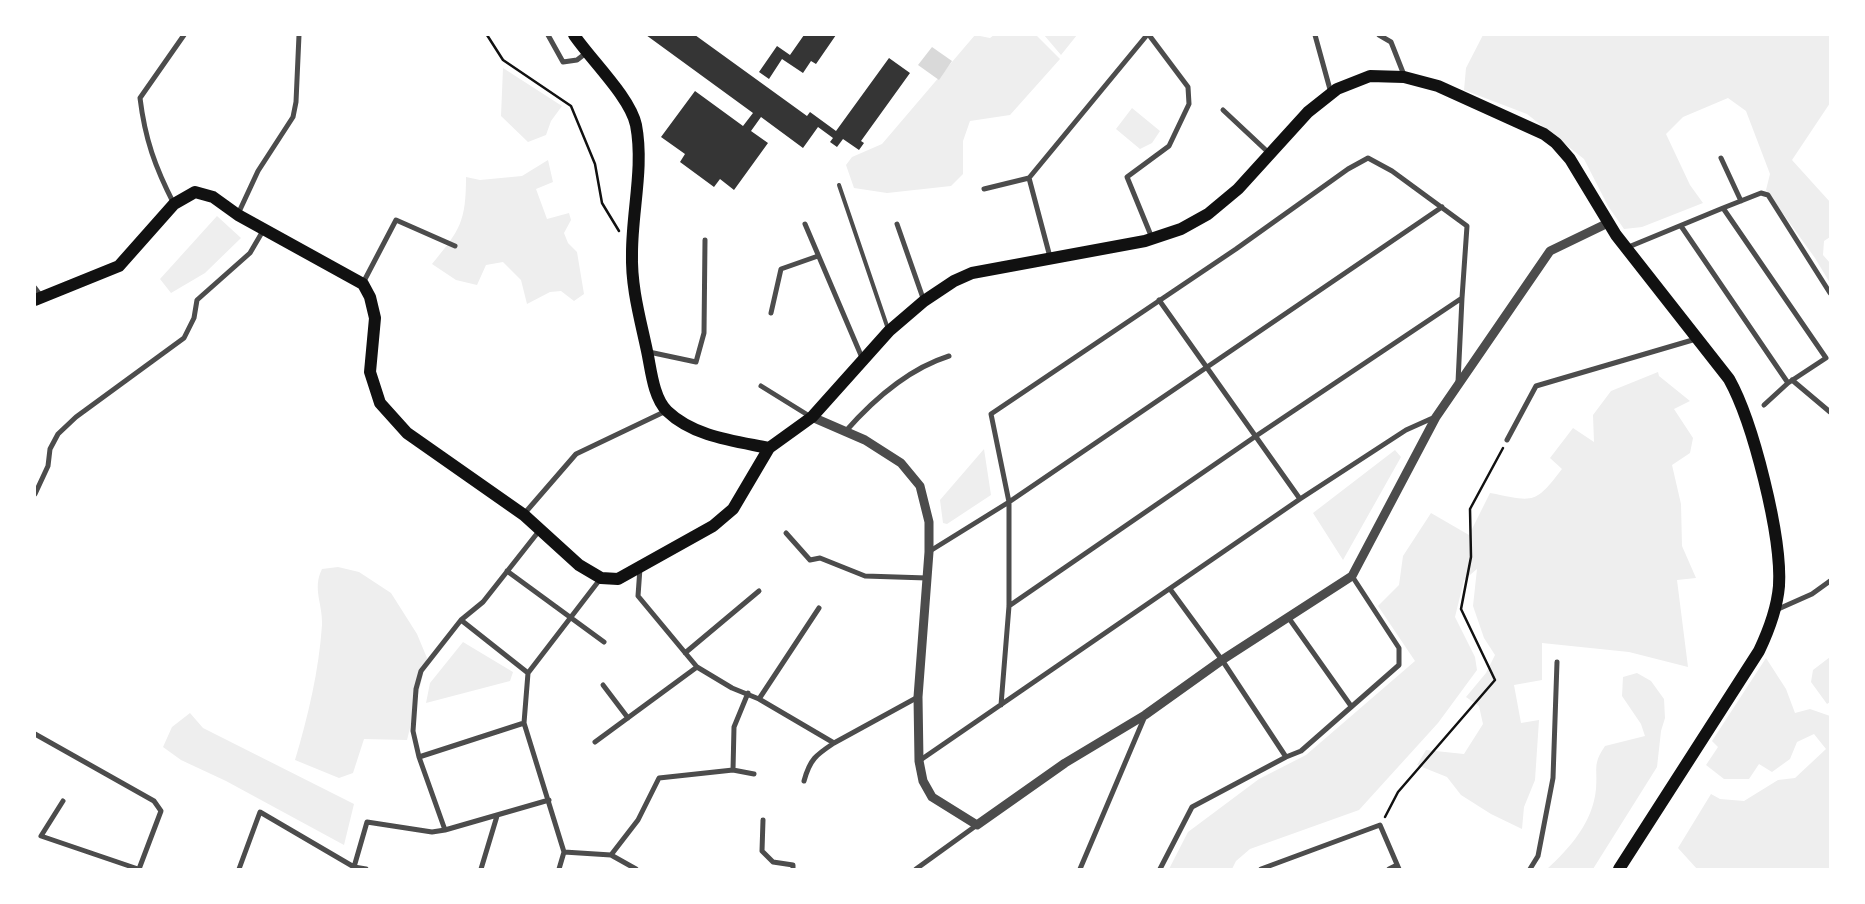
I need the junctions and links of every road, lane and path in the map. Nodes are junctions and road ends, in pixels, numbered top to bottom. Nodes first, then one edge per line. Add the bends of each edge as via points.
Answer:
1 (184, 35) edge
2 (299, 35) edge
3 (487, 35) edge
4 (548, 35) edge
5 (574, 35) edge
6 (1148, 35) edge
7 (1315, 35) edge
8 (1379, 35) edge
9 (586, 53) junction
10 (1404, 77) junction
11 (1331, 94) junction
12 (1223, 110) dead end
13 (1270, 154) junction
14 (1721, 158) dead end
15 (1029, 178) junction
16 (839, 186) dead end
17 (984, 189) dead end
18 (1741, 201) junction
19 (174, 204) junction
20 (1442, 207) junction
21 (1723, 208) junction
22 (238, 215) junction
23 (805, 224) dead end
24 (897, 224) dead end
25 (1608, 224) junction
26 (1681, 226) junction
27 (264, 228) junction
28 (1152, 239) junction
29 (705, 240) dead end
30 (455, 246) dead end
31 (1626, 248) junction
32 (632, 251) junction
33 (818, 256) junction
34 (1050, 258) junction
35 (363, 284) junction
36 (1830, 293) edge
37 (37, 295) edge
38 (1462, 298) junction
39 (1160, 300) junction
40 (924, 301) junction
41 (771, 313) dead end
42 (889, 331) junction
43 (1699, 338) junction
44 (648, 352) junction
45 (1830, 353) edge
46 (949, 356) dead end
47 (1826, 358) junction
48 (863, 360) junction
49 (1207, 366) junction
50 (1790, 381) junction
51 (1458, 385) junction
52 (761, 386) dead end
53 (1764, 405) dead end
54 (666, 411) junction
55 (1830, 412) edge
56 (812, 417) junction
57 (1436, 417) junction
58 (845, 432) junction
59 (1256, 436) junction
60 (1507, 440) joint
61 (769, 448) junction
62 (35, 494) edge
63 (1300, 499) junction
64 (1009, 502) junction
65 (524, 515) junction
66 (541, 528) junction
67 (786, 533) dead end
68 (929, 552) junction
69 (640, 568) junction
70 (507, 571) junction
71 (1352, 576) junction
72 (601, 578) junction
73 (927, 578) junction
74 (1830, 581) edge
75 (1170, 589) junction
76 (759, 591) dead end
77 (1010, 606) junction
78 (819, 608) dead end
79 (1775, 611) junction
80 (570, 617) junction
81 (1288, 617) junction
82 (461, 620) junction
83 (604, 642) dead end
84 (685, 653) junction
85 (1222, 660) junction
86 (1557, 662) dead end
87 (697, 668) junction
88 (528, 673) junction
89 (603, 685) dead end
90 (748, 693) junction
91 (918, 697) junction
92 (759, 699) junction
93 (1001, 705) junction
94 (1351, 706) junction
95 (1145, 716) junction
96 (628, 718) junction
97 (524, 723) junction
98 (35, 734) edge
99 (595, 742) dead end
100 (834, 744) junction
101 (418, 757) junction
102 (1286, 757) junction
103 (919, 761) junction
104 (733, 770) junction
105 (754, 774) dead end
106 (804, 781) dead end
107 (549, 800) junction
108 (62, 801) dead end
109 (496, 816) junction
110 (763, 820) dead end
111 (977, 825) junction
112 (1380, 825) junction
113 (445, 830) junction
114 (564, 852) junction
115 (611, 854) junction
116 (354, 866) junction
117 (1398, 867) edge
118 (138, 869) edge
119 (239, 869) edge
120 (366, 869) edge
121 (481, 869) edge
122 (559, 869) edge
123 (636, 869) edge
124 (793, 869) edge
125 (916, 869) edge
126 (1080, 869) edge
127 (1160, 869) edge
128 (1261, 869) edge
129 (1389, 869) edge
130 (1530, 869) edge
131 (1619, 869) edge

1 - 19 street via 140,98 144,132 156,170
2 - 22 street via 293,117 258,171
3 - 32 path via 503,60 571,106 595,164 602,202
4 - 9 street via 563,62 577,60
5 - 9 main road
6 - 15 street
6 - 28 street via 1188,87 1189,104 1168,146 1127,177
7 - 11 street
8 - 10 street via 1391,42
9 - 32 main road via 625,98 636,125 639,155
10 - 11 main road via 1370,76
10 - 25 main road via 1438,86 1550,138 1570,159
11 - 13 main road via 1308,112
12 - 13 street
13 - 28 main road via 1238,190 1214,210 1181,229
14 - 18 street
15 - 17 street
15 - 34 street
16 - 42 lane
18 - 21 street
18 - 36 street via 1761,193 1768,195
19 - 22 main road via 196,192 213,197
19 - 37 main road via 119,266
20 - 38 street via 1467,226
20 - 39 street via 1368,158
20 - 49 street
21 - 26 street
21 - 47 street
22 - 27 main road
23 - 33 street
24 - 40 street
25 - 31 main road
25 - 51 street via 1550,251
26 - 31 street
26 - 50 street
27 - 35 main road
27 - 62 street via 250,253 197,300 194,318 184,338 76,417 58,434
28 - 34 main road
29 - 44 street via 704,333 696,362
30 - 35 street via 396,220
31 - 43 main road
32 - 44 main road via 636,304
33 - 41 street via 781,270
33 - 48 street
34 - 40 main road via 972,273
35 - 65 main road via 375,318 370,372 380,404 407,434
38 - 51 street
38 - 59 street
39 - 49 street
39 - 64 street via 991,414
40 - 42 main road
42 - 48 main road
43 - 60 street via 1536,386
43 - 79 main road via 1734,387 1757,457 1777,543 1779,576
44 - 54 main road via 650,371
45 - 47 street
46 - 58 street via 916,369 863,411
47 - 50 street
48 - 56 main road
49 - 59 street
49 - 64 street
50 - 53 street
50 - 55 street
51 - 57 street
52 - 56 street
54 - 61 main road via 691,428 722,439
54 - 65 street via 576,454
56 - 58 street
56 - 61 main road
57 - 63 street via 1406,430
57 - 71 street
58 - 68 street via 865,440 901,463 920,486 929,522
59 - 63 street
59 - 77 street
60 - 112 path via 1470,509 1471,557 1461,609 1495,680 1398,792
61 - 69 main road via 733,509 713,526
63 - 75 street
64 - 68 street
64 - 77 street
65 - 66 main road
66 - 70 street
66 - 72 main road via 579,565
67 - 73 street via 810,560 820,558 865,576
68 - 73 street
69 - 72 main road via 618,579
69 - 84 street via 638,596
70 - 80 street
70 - 82 street via 483,602
71 - 81 street
71 - 94 street via 1399,648 1399,665
72 - 80 street
73 - 91 street
74 - 79 street via 1812,594
75 - 85 street
75 - 93 street
76 - 84 street
77 - 93 street
78 - 92 street
79 - 131 main road via 1759,651
80 - 83 street
80 - 88 street
81 - 85 street
81 - 94 street
82 - 88 street
82 - 101 street via 421,671 416,689 413,731
84 - 87 street
85 - 95 street
85 - 102 street
86 - 130 street via 1552,778 1538,856
87 - 90 street via 732,688
87 - 96 street
88 - 97 street
89 - 96 street
90 - 92 street
90 - 104 street via 734,726
91 - 100 street
91 - 103 street
92 - 100 street
93 - 103 street
94 - 102 street via 1301,752
95 - 111 street via 1065,763
95 - 126 street
96 - 99 street
97 - 101 street
97 - 107 street
98 - 118 street via 154,801 161,812
100 - 106 street via 809,764
101 - 113 street
102 - 127 street via 1192,807
103 - 111 street via 922,781 932,797
104 - 105 street
104 - 115 street via 660,778 638,820
107 - 109 street
107 - 114 street
108 - 118 street via 41,836
109 - 113 street
109 - 121 street
110 - 124 street via 762,851 773,862 793,865
111 - 125 street
112 - 117 street
112 - 128 street
113 - 116 street via 432,832 367,822
114 - 115 street
114 - 122 street
115 - 123 street
116 - 119 street via 260,812
116 - 120 street
117 - 129 street

